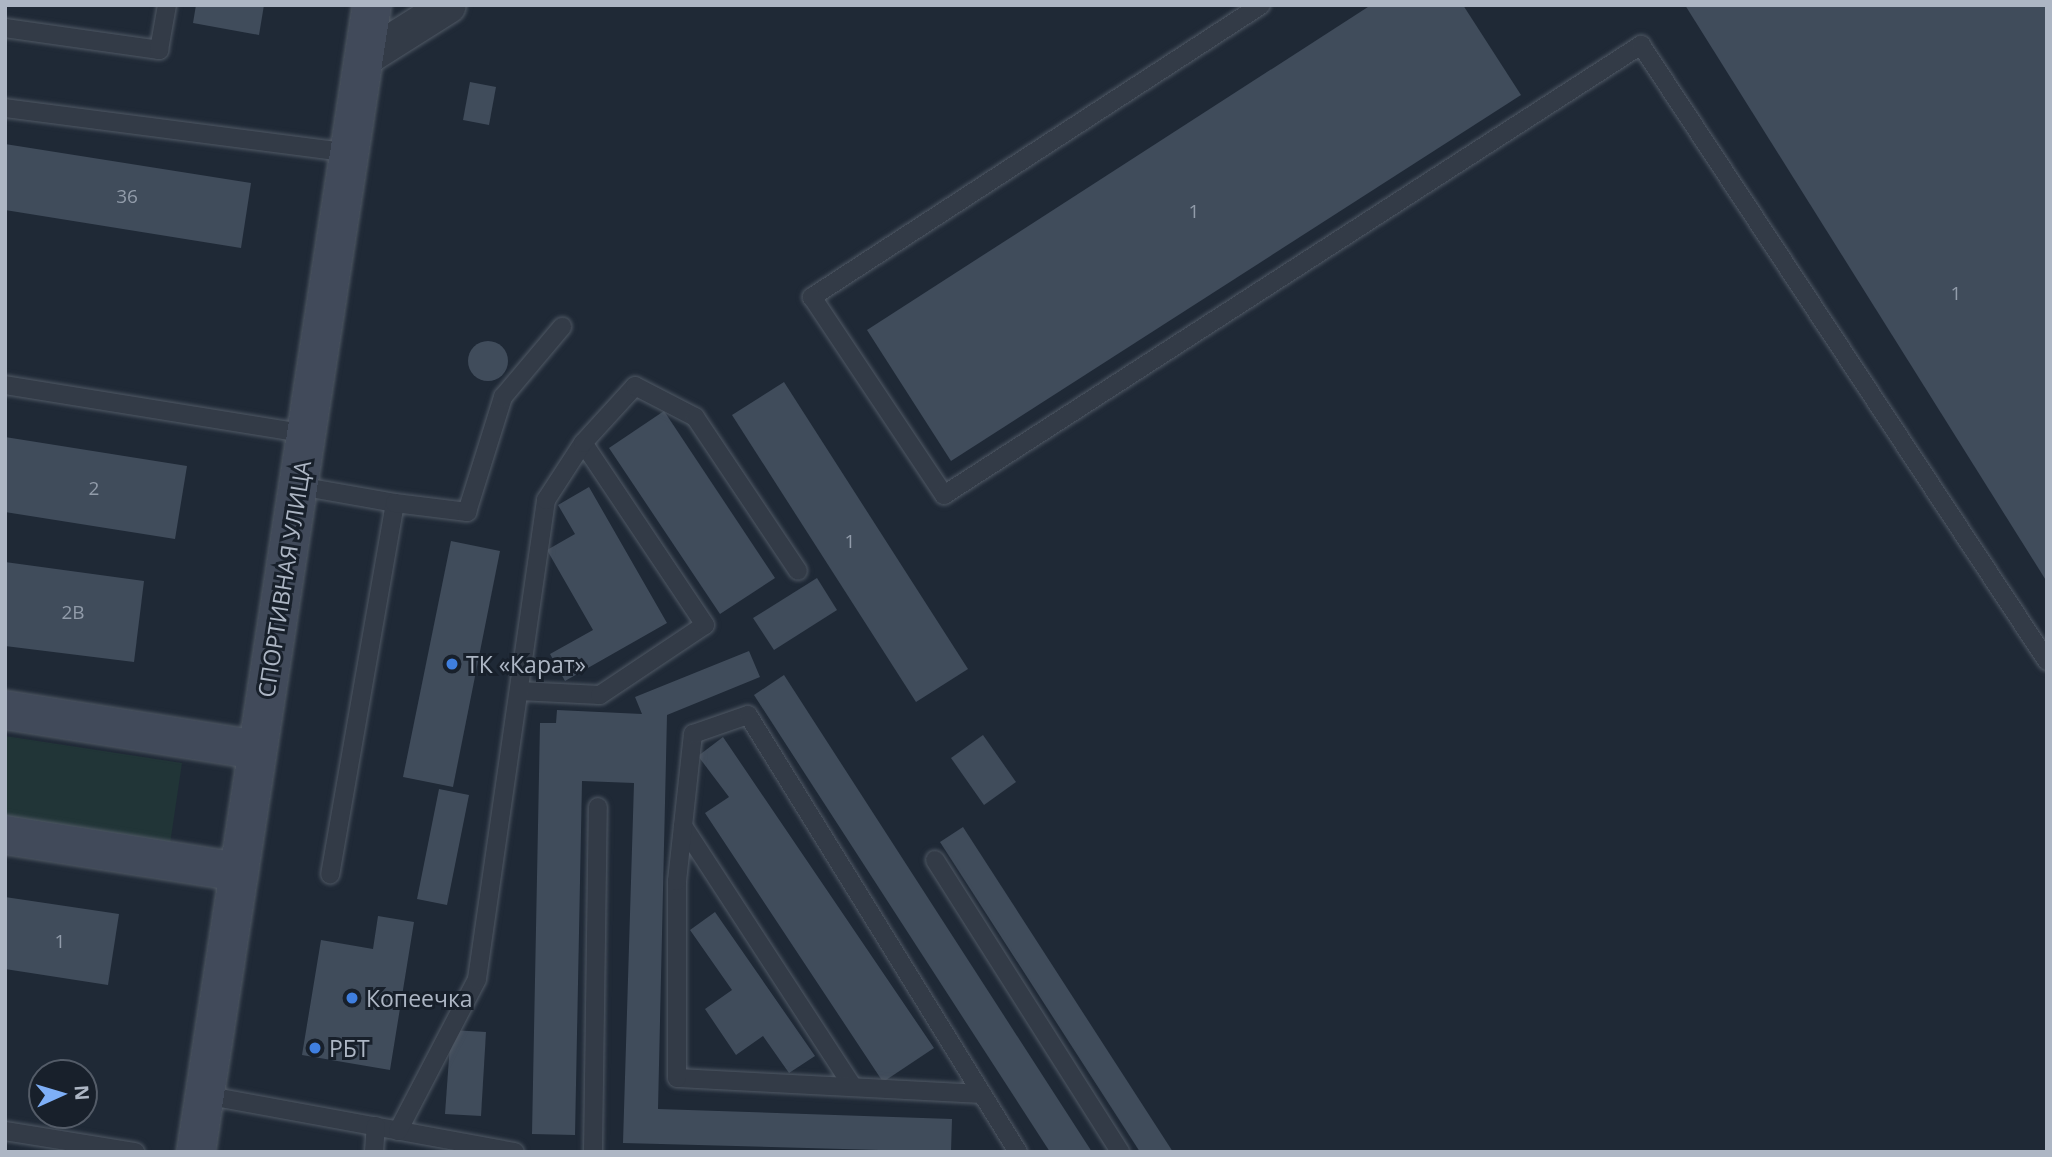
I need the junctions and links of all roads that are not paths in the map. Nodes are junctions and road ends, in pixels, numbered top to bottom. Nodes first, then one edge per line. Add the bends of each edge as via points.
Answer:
1 (167, 5) edge
2 (372, 5) edge
3 (448, 5) edge
4 (1261, 5) edge
5 (5, 28) edge
6 (364, 58) junction
7 (5, 108) edge
8 (350, 153) junction
9 (562, 327) dead end
10 (5, 385) edge
11 (306, 434) junction
12 (583, 443) junction
13 (299, 486) junction
14 (395, 503) junction
15 (798, 571) dead end
16 (2047, 661) edge
17 (519, 691) junction
18 (5, 710) edge
19 (257, 750) junction
20 (598, 807) dead end
21 (683, 826) junction
22 (5, 835) edge
23 (935, 860) dead end
24 (239, 872) junction
25 (330, 874) dead end
26 (853, 1087) junction
27 (982, 1094) junction
28 (204, 1095) junction
29 (376, 1126) junction
30 (398, 1130) junction
31 (5, 1131) edge
32 (494, 1150) edge
33 (135, 1152) edge
34 (195, 1152) edge
35 (374, 1152) edge
36 (515, 1152) edge
37 (593, 1152) edge
38 (1018, 1152) edge
39 (1120, 1152) edge

1 - 5 lane via 159,50
2 - 6 street, СПОРТИВНАЯ УЛИЦА
3 - 6 street
4 - 16 lane via 812,296 944,495 1641,45
6 - 8 street, СПОРТИВНАЯ УЛИЦА
7 - 8 lane
8 - 11 street, СПОРТИВНАЯ УЛИЦА
9 - 14 lane via 503,397 467,512
10 - 11 lane
11 - 13 street, СПОРТИВНАЯ УЛИЦА
12 - 15 lane via 635,386 695,417
12 - 17 lane via 546,500
12 - 17 lane via 705,625 600,695
13 - 14 lane
13 - 19 street, СПОРТИВНАЯ УЛИЦА
14 - 25 lane
17 - 30 lane via 477,979
18 - 19 street
19 - 24 street, СПОРТИВНАЯ УЛИЦА
20 - 37 lane
21 - 26 lane
21 - 26 lane via 677,881 677,1078
21 - 27 lane via 693,734 748,715
22 - 24 street
23 - 39 lane
24 - 28 street, СПОРТИВНАЯ УЛИЦА
26 - 27 lane
27 - 38 lane
28 - 29 lane
28 - 34 street, СПОРТИВНАЯ УЛИЦА
29 - 30 lane
29 - 35 lane
30 - 32 lane
31 - 33 lane
32 - 36 lane

